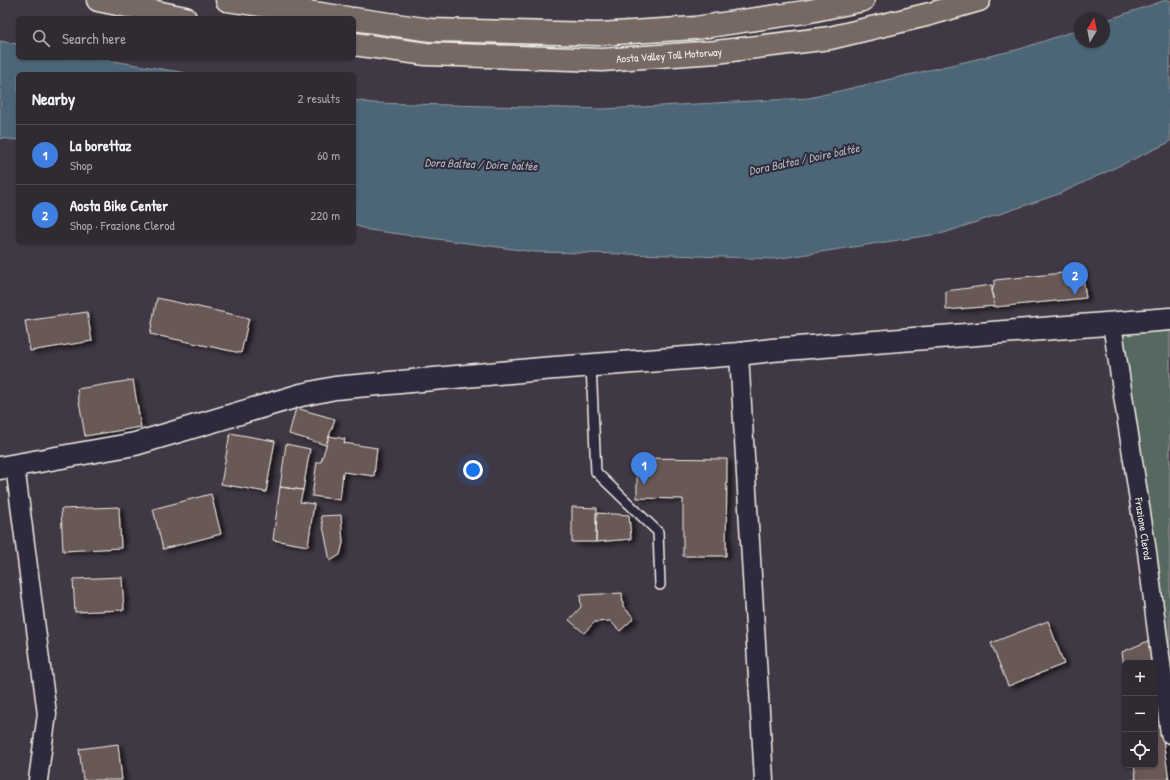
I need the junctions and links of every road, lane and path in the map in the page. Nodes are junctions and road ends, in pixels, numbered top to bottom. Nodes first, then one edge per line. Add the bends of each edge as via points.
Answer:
1 (98, 0) edge
2 (226, 0) edge
3 (863, 0) edge
4 (979, 0) edge
5 (174, 16) edge
6 (334, 16) edge
7 (356, 19) edge
8 (356, 44) edge
9 (1170, 320) edge
10 (1112, 324) junction
11 (739, 354) junction
12 (591, 365) junction
13 (7, 467) edge
14 (660, 585) dead end
15 (1170, 734) edge
16 (38, 780) edge
17 (764, 780) edge

1 - 5 highway
2 - 6 highway
3 - 7 highway via 805,12 695,28 599,34 431,30
4 - 8 highway, Aosta Valley Toll Motorway via 830,38 716,52 610,59 426,54
9 - 10 main road
10 - 11 main road
10 - 15 street, Frazione Clerod via 1147,552
11 - 12 main road
11 - 17 street
12 - 13 main road via 335,388 301,395 136,444
12 - 14 lane via 596,472 658,532
13 - 16 street via 47,714

